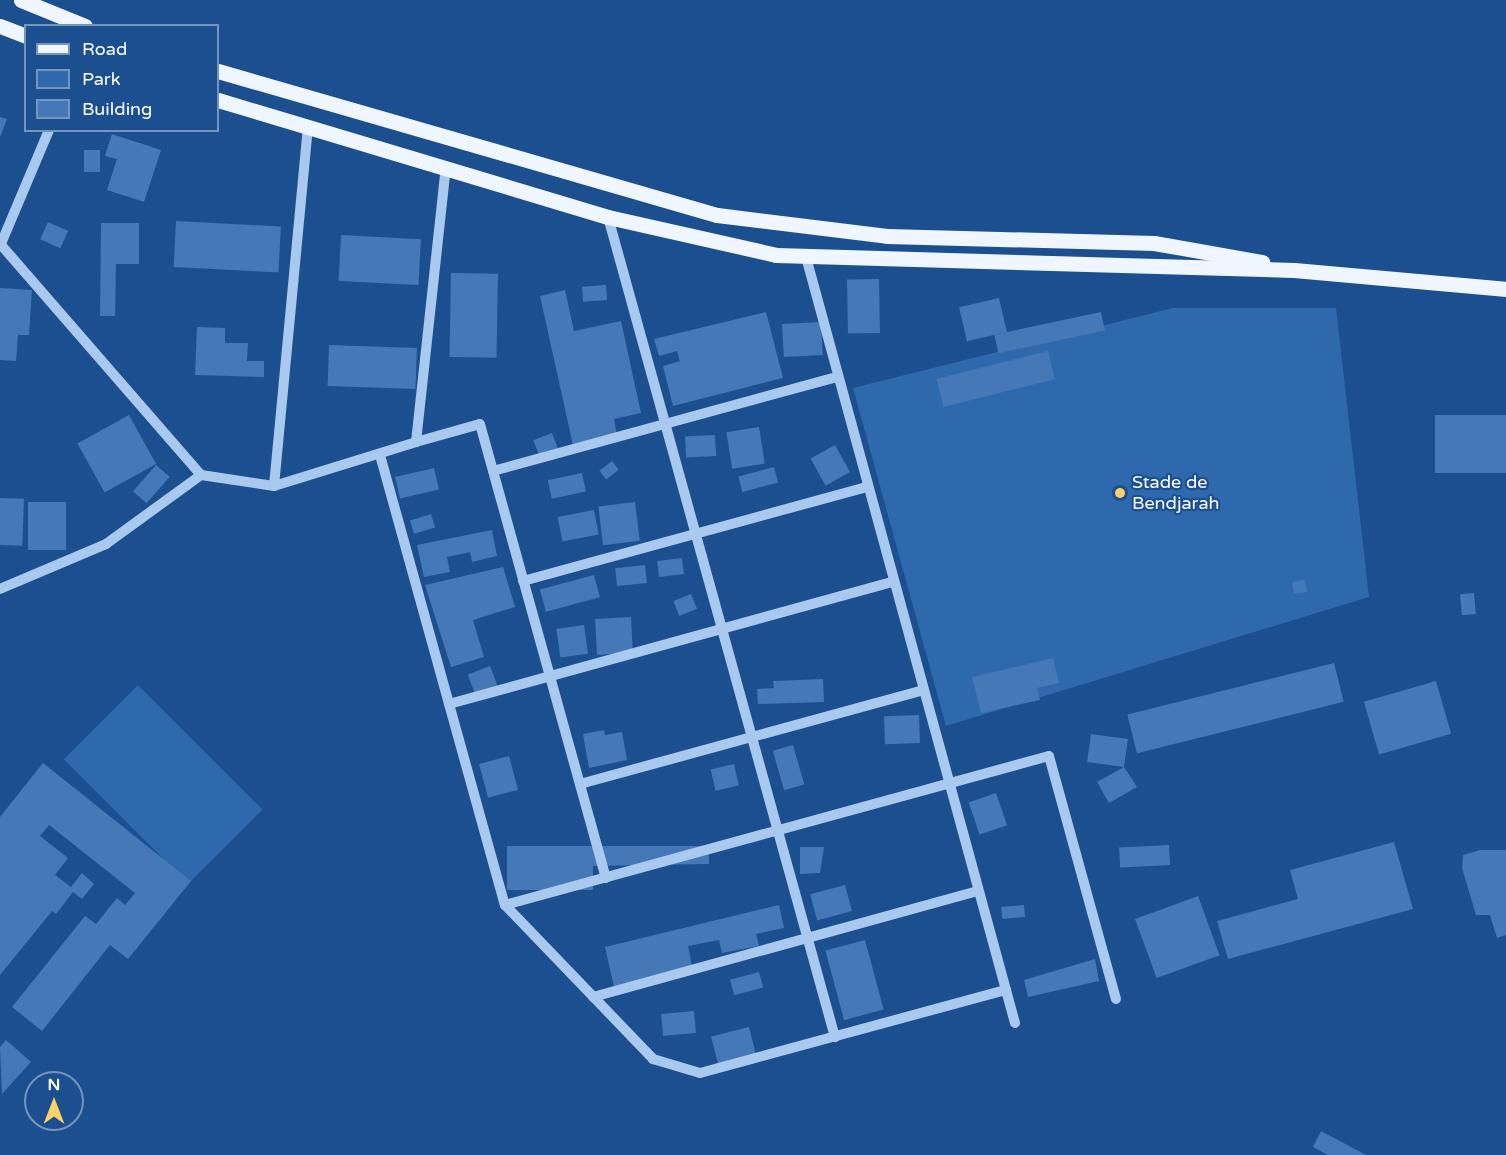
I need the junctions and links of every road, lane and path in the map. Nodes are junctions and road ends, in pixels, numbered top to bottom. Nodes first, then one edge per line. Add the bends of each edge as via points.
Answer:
1 (21, 0) edge
2 (80, 24) edge
3 (0, 26) edge
4 (24, 35) edge
5 (219, 71) edge
6 (219, 100) edge
7 (308, 127) junction
8 (48, 132) edge
9 (446, 168) junction
10 (608, 217) junction
11 (1, 246) edge
12 (806, 257) junction
13 (1294, 270) junction
14 (1506, 289) edge
15 (836, 377) junction
16 (665, 424) junction
17 (416, 442) junction
18 (380, 455) junction
19 (493, 471) junction
20 (201, 476) junction
21 (274, 486) junction
22 (866, 487) junction
23 (695, 533) junction
24 (523, 581) junction
25 (893, 582) junction
26 (0, 589) edge
27 (722, 629) junction
28 (550, 676) junction
29 (923, 690) junction
30 (449, 704) junction
31 (752, 737) junction
32 (949, 783) junction
33 (580, 784) junction
34 (778, 830) junction
35 (606, 878) junction
36 (978, 891) junction
37 (505, 905) junction
38 (808, 938) junction
39 (1006, 990) junction
40 (593, 997) junction
41 (1116, 999) dead end
42 (1015, 1023) dead end
43 (835, 1037) junction

1 - 2 main road
3 - 4 main road
5 - 13 main road via 717,215 886,236 1154,243
6 - 7 main road
7 - 9 main road
7 - 21 street
8 - 11 street
9 - 10 main road
9 - 17 street
10 - 12 main road
10 - 16 street
11 - 20 street
12 - 13 main road
12 - 15 street
13 - 14 main road
15 - 16 street
15 - 22 street
16 - 19 street
16 - 23 street
17 - 18 street
17 - 19 street via 480,424
18 - 21 street
18 - 30 street
19 - 24 street
20 - 21 street
20 - 26 street via 105,544
22 - 23 street
22 - 25 street
23 - 24 street
23 - 27 street
24 - 28 street
25 - 27 street
25 - 29 street
27 - 28 street
27 - 31 street
28 - 30 street
28 - 33 street
29 - 31 street
29 - 32 street
30 - 37 street
31 - 33 street
31 - 34 street
32 - 34 street
32 - 36 street
32 - 41 street via 1049,756
33 - 35 street
34 - 35 street
34 - 38 street
35 - 37 street
36 - 38 street
36 - 39 street
37 - 40 street
38 - 40 street
38 - 43 street
39 - 42 street
39 - 43 street
40 - 43 street via 653,1059 700,1072

